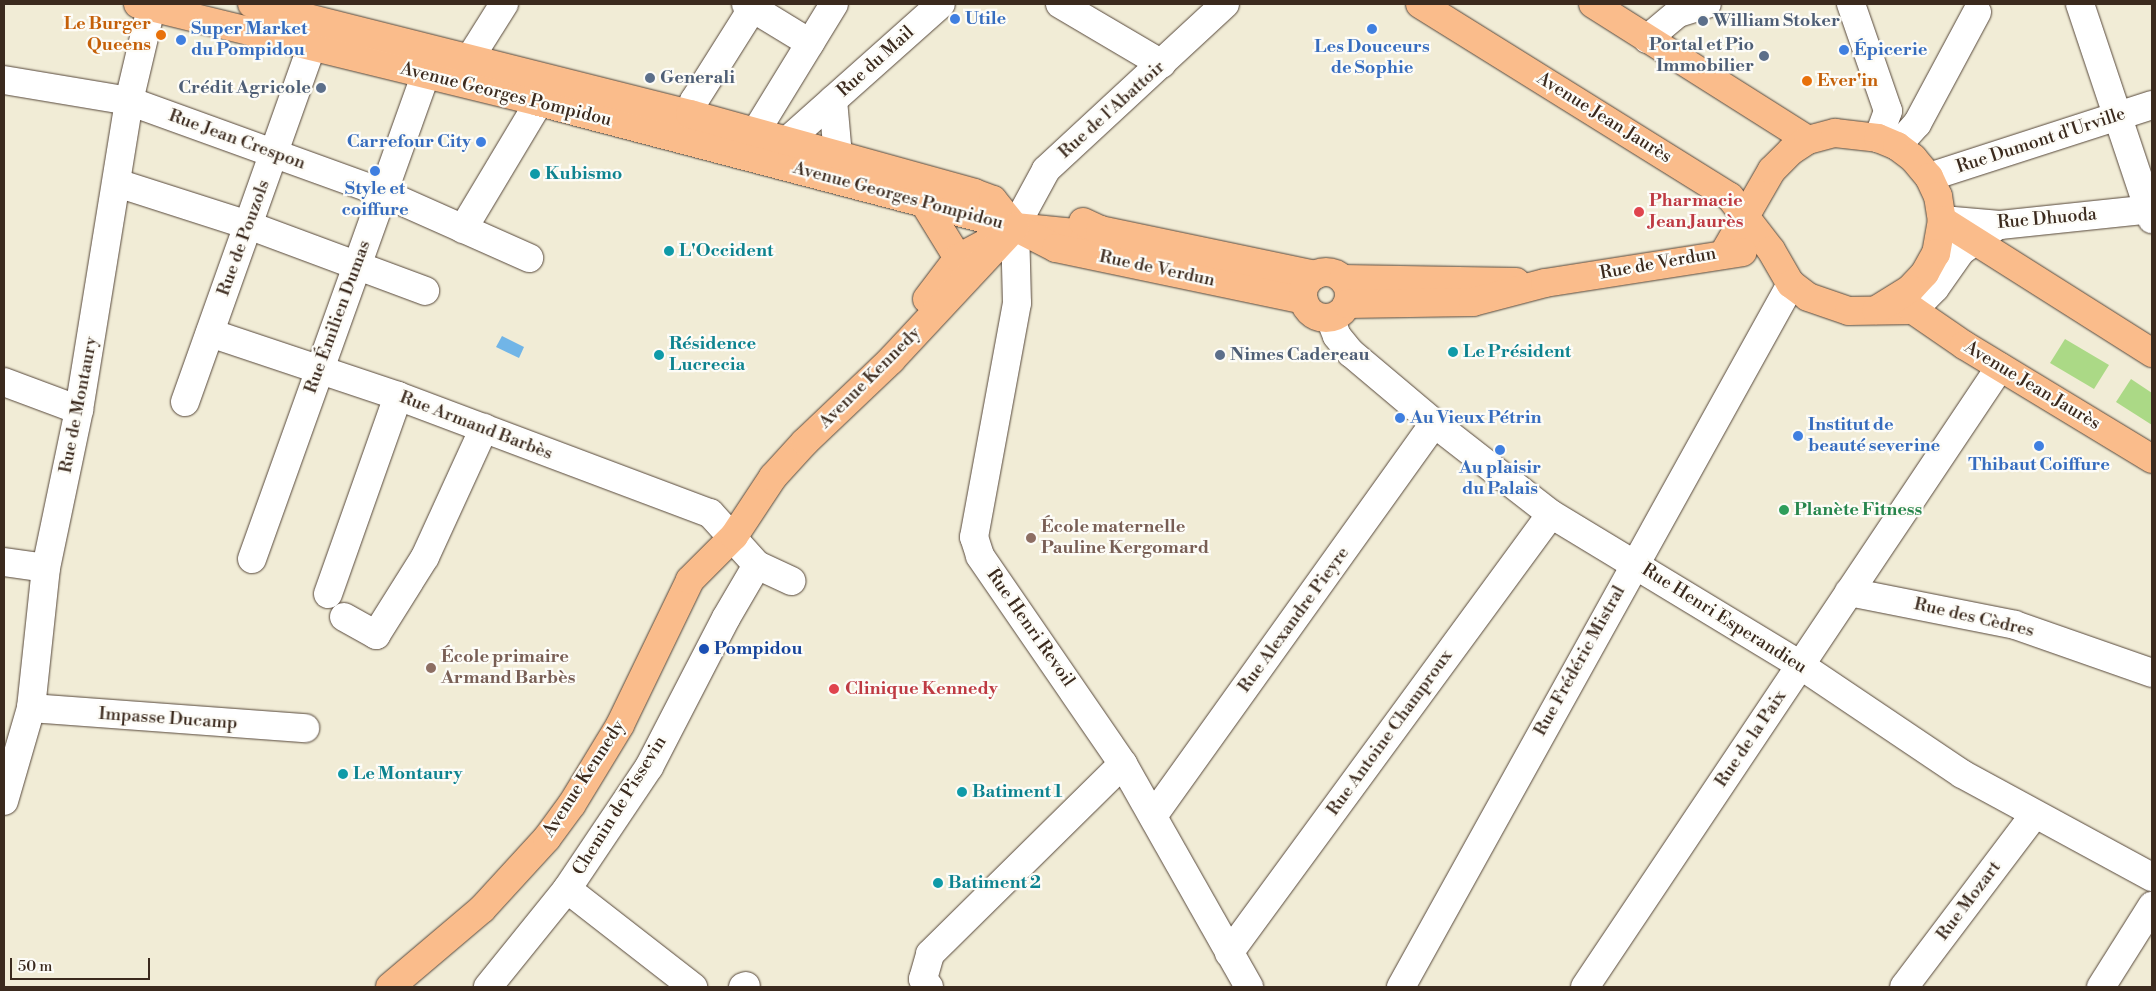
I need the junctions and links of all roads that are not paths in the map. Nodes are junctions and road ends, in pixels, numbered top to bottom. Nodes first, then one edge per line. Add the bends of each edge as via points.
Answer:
1 (252, 4) edge
2 (504, 4) edge
3 (834, 4) edge
4 (941, 4) edge
5 (1060, 4) edge
6 (1225, 4) edge
7 (1420, 4) edge
8 (1593, 4) edge
9 (1707, 4) edge
10 (1851, 4) edge
11 (2080, 4) edge
12 (147, 5) edge
13 (752, 5) edge
14 (1977, 12) dead end
15 (1647, 38) junction
16 (810, 43) junction
17 (312, 45) junction
18 (470, 58) junction
19 (1162, 64) junction
20 (426, 76) junction
21 (4, 80) edge
22 (833, 100) junction
23 (129, 101) junction
24 (539, 102) junction
25 (2152, 105) edge
26 (690, 114) junction
27 (2118, 116) junction
28 (755, 133) junction
29 (1846, 135) junction
30 (1808, 140) junction
31 (786, 141) junction
32 (1888, 142) junction
33 (274, 153) junction
34 (839, 167) junction
35 (1929, 177) junction
36 (117, 183) junction
37 (383, 193) junction
38 (924, 203) junction
39 (2151, 212) edge
40 (1747, 218) junction
41 (1942, 220) junction
42 (248, 225) junction
43 (2000, 225) junction
44 (1015, 227) junction
45 (463, 229) junction
46 (1976, 240) junction
47 (1771, 250) junction
48 (1724, 253) junction
49 (529, 258) dead end
50 (958, 258) junction
51 (357, 265) junction
52 (1315, 275) junction
53 (1792, 284) junction
54 (425, 291) dead end
55 (1304, 300) junction
56 (1340, 300) junction
57 (1913, 310) junction
58 (1873, 311) junction
59 (210, 333) junction
60 (2152, 354) edge
61 (2000, 367) junction
62 (319, 369) junction
63 (4, 382) edge
64 (398, 396) junction
65 (185, 402) dead end
66 (80, 410) junction
67 (1434, 424) junction
68 (484, 428) junction
69 (2152, 460) edge
70 (1551, 514) junction
71 (734, 536) junction
72 (252, 559) dead end
73 (4, 562) edge
74 (1634, 563) junction
75 (757, 565) junction
76 (46, 568) junction
77 (792, 581) dead end
78 (1850, 592) junction
79 (328, 594) dead end
80 (344, 617) dead end
81 (1800, 665) junction
82 (2152, 672) edge
83 (32, 708) junction
84 (305, 728) dead end
85 (1123, 764) junction
86 (4, 801) edge
87 (2034, 815) junction
88 (1154, 816) junction
89 (2152, 877) edge
90 (567, 889) junction
91 (2152, 906) edge
92 (1229, 953) junction
93 (390, 987) edge
94 (488, 987) edge
95 (693, 987) edge
96 (929, 987) edge
97 (1249, 987) edge
98 (1400, 987) edge
99 (1585, 987) edge
100 (1904, 987) edge
101 (2101, 987) edge

1 - 18 main road, Avenue Georges Pompidou
2 - 18 street
3 - 16 street
4 - 22 street, Rue du Mail
5 - 19 street
6 - 19 street, Rue de l'Abattoir
7 - 40 main road, Avenue Jean Jaurès via 1715,186 1730,196
8 - 15 main road
9 - 15 street via 1678,12
10 - 32 street via 1888,110
11 - 27 street
12 - 17 main road, Avenue Georges Pompidou
12 - 23 street, Rue de Montaury
13 - 16 street
13 - 26 street via 694,101
14 - 32 street via 1917,124
15 - 30 main road
16 - 28 street
17 - 20 main road, Avenue Georges Pompidou
17 - 33 street, Rue de Pouzols
18 - 26 main road, Avenue Georges Pompidou
19 - 44 street, Rue de l'Abattoir via 1046,170
20 - 24 main road, Avenue Georges Pompidou
20 - 37 street, Rue Émilien Dumas
21 - 23 street, Rue Jean Crespon
22 - 31 street, Rue du Mail
22 - 34 street, Rue du Mail
23 - 33 street, Rue Jean Crespon
23 - 36 street, Rue de Montaury
24 - 34 main road, Avenue Georges Pompidou
24 - 45 street
25 - 27 street, Rue Dumont d'Urville
26 - 28 main road, Avenue Georges Pompidou
27 - 35 street, Rue Dumont d'Urville
27 - 39 street
28 - 31 main road, Avenue Georges Pompidou
29 - 30 main road via 1835,133
29 - 32 main road
29 - 47 main road via 1798,164 1781,185 1771,212
30 - 40 main road via 1772,170
31 - 34 main road, Avenue Georges Pompidou
32 - 35 main road via 1913,158
33 - 37 street, Rue Jean Crespon
33 - 42 street, Rue de Pouzols
34 - 38 main road, Avenue Georges Pompidou
34 - 44 main road, Avenue Georges Pompidou via 993,200
35 - 41 main road via 1938,196
36 - 42 street
36 - 66 street, Rue de Montaury
37 - 45 street, Rue Jean Crespon
37 - 51 street, Rue Émilien Dumas
38 - 44 main road, Avenue Georges Pompidou
38 - 50 main road
39 - 43 street, Rue Dhuoda
40 - 47 main road, Avenue Jean Jaurès
40 - 48 main road
41 - 43 street, Rue Dhuoda
41 - 46 main road
41 - 58 main road via 1936,253 1925,273 1910,289
42 - 51 street
42 - 59 street, Rue de Pouzols
43 - 46 street
44 - 50 main road
44 - 52 main road, Rue de Verdun via 1085,234 1100,230
44 - 55 main road, Rue de Verdun via 1056,248
44 - 71 main road, Avenue Kennedy via 891,360 804,442 773,477
44 - 85 street, Rue Henri Revoil via 1017,303 974,537 980,556
45 - 49 street, Rue Jean Crespon
46 - 57 street via 1962,251 1936,288
46 - 60 main road
47 - 48 main road, Rue de Verdun
47 - 53 main road
48 - 56 main road, Rue de Verdun via 1545,284
50 - 71 main road, Avenue Kennedy via 935,290 794,427 754,475
51 - 54 street
51 - 62 street, Rue Émilien Dumas
52 - 55 main road via 1305,285
52 - 56 main road, Rue de Verdun via 1329,272
53 - 58 main road via 1808,297 1828,306
53 - 74 street, Rue Frédéric Mistral
55 - 56 main road, Rue de Verdun via 1314,314
56 - 67 street, Rue Henri Esperandieu via 1337,336 1351,353
57 - 58 main road
57 - 61 main road, Avenue Jean Jaurès
59 - 62 street, Rue Armand Barbès
59 - 65 street, Rue de Pouzols
61 - 69 main road, Avenue Jean Jaurès
61 - 78 street, Rue de la Paix
62 - 64 street, Rue Armand Barbès
62 - 72 street, Rue Émilien Dumas
63 - 66 street
64 - 68 street, Rue Armand Barbès
64 - 79 street
66 - 76 street, Rue de Montaury
67 - 70 street, Rue Henri Esperandieu
67 - 88 street, Rue Alexandre Pieyre
68 - 71 street, Rue Armand Barbès via 710,513
68 - 80 street via 425,557 376,635
70 - 74 street, Rue Henri Esperandieu
70 - 92 street, Rue Antoine Champroux
71 - 75 street
71 - 93 main road, Avenue Kennedy via 690,580 620,725 572,804 547,838 482,909
73 - 76 street
74 - 81 street, Rue Henri Esperandieu
74 - 98 street, Rue Frédéric Mistral
75 - 77 street
75 - 90 street, Chemin de Pissevin via 649,767
76 - 83 street, Rue de Montaury
78 - 81 street, Rue de la Paix
78 - 82 street, Rue des Cèdres via 2015,625
81 - 87 street, Rue Henri Esperandieu via 1962,774
81 - 99 street, Rue de la Paix
83 - 84 street, Impasse Ducamp
83 - 86 street, Rue de Montaury
85 - 88 street, Rue Henri Revoil
85 - 96 street via 930,954 923,980
87 - 89 street, Rue Henri Esperandieu
87 - 100 street, Rue Mozart
88 - 92 street, Rue Henri Revoil
90 - 94 street, Chemin de Pissevin
90 - 95 street
91 - 101 street
92 - 97 street, Rue Henri Revoil

